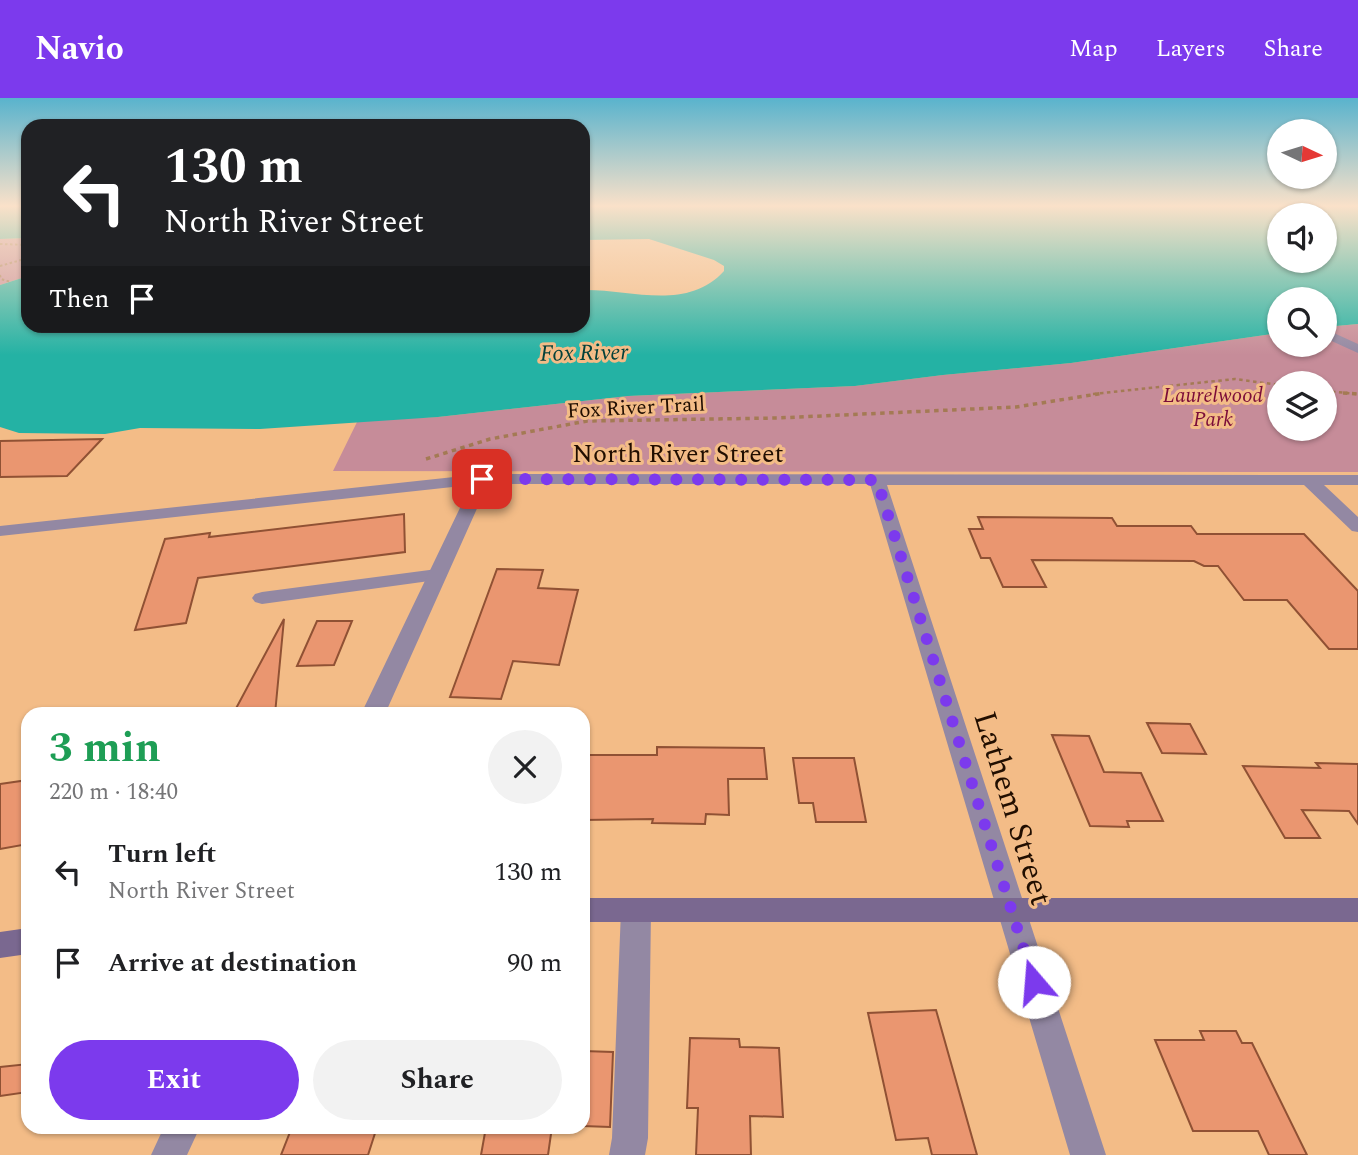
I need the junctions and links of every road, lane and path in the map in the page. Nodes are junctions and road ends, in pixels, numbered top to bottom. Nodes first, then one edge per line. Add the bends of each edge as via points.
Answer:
1 (21, 260) edge
2 (12, 263) junction
3 (1, 266) edge
4 (10, 270) dead end
5 (0, 277) edge
6 (11, 282) dead end
7 (1337, 338) edge
8 (1358, 349) edge
9 (1267, 383) edge
10 (1337, 392) edge
11 (1358, 394) edge
12 (424, 460) dead end
13 (482, 479) junction
14 (877, 480) junction
15 (1309, 480) junction
16 (1358, 480) edge
17 (1358, 527) edge
18 (0, 531) edge
19 (437, 575) junction
20 (262, 598) dead end
21 (376, 707) edge
22 (1011, 909) junction
23 (590, 910) edge
24 (636, 910) junction
25 (1358, 910) edge
26 (21, 942) edge
27 (0, 945) edge
28 (179, 1134) edge
29 (169, 1155) edge
30 (626, 1155) edge
31 (1088, 1155) edge

1 - 2 path
2 - 3 path
2 - 4 path
3 - 5 path
5 - 6 path
7 - 8 street
9 - 12 path, Fox River Trail via 1234,379 1120,390 1016,407 587,421 489,439
10 - 11 path
13 - 14 street, North River Street
13 - 18 street, North River Street
13 - 19 street
14 - 15 street, North River Street
14 - 22 street, Lathem Street
15 - 16 street, North River Street
15 - 17 street
19 - 20 street
19 - 21 street
22 - 24 main road
22 - 25 main road
22 - 31 street, Lathem Street
23 - 24 main road
24 - 30 street
26 - 27 main road
28 - 29 street

